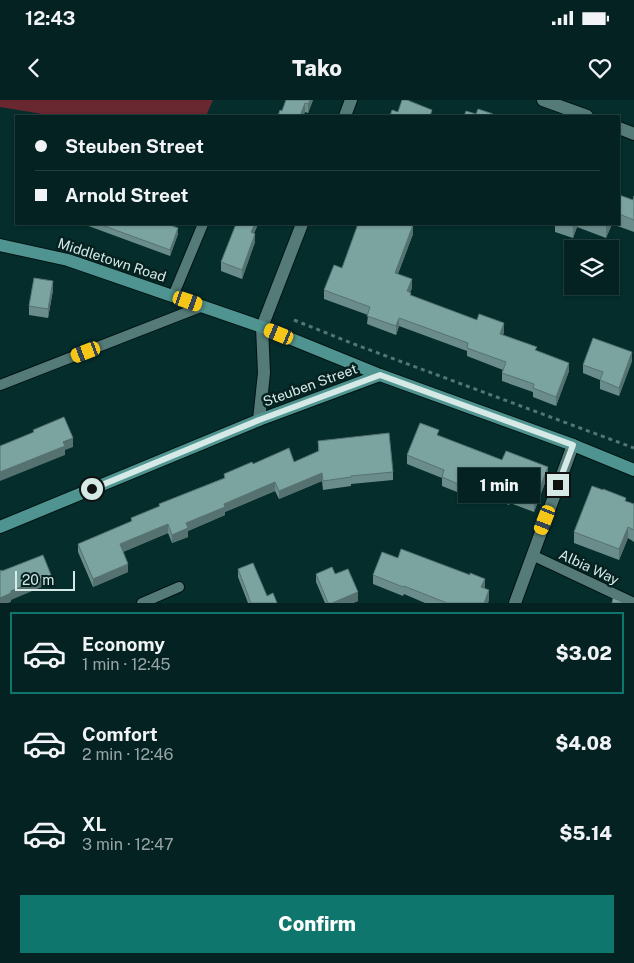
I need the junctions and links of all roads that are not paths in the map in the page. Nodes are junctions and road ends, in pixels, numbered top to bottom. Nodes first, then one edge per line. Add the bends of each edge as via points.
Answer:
1 (351, 100) edge
2 (543, 100) edge
3 (345, 115) edge
4 (584, 115) edge
5 (620, 128) edge
6 (634, 134) edge
7 (203, 225) edge
8 (302, 225) edge
9 (0, 245) edge
10 (173, 296) junction
11 (203, 306) junction
12 (262, 327) junction
13 (380, 375) junction
14 (0, 385) edge
15 (259, 420) junction
16 (573, 445) junction
17 (634, 470) edge
18 (0, 527) edge
19 (532, 555) junction
20 (179, 587) dead end
21 (142, 603) edge
22 (515, 603) edge
23 (634, 603) edge

1 - 3 street
2 - 4 street
5 - 6 street
7 - 10 lane
8 - 12 street
9 - 10 street, Middletown Road via 68,260
10 - 11 street, Middletown Road
11 - 12 street, Middletown Road
11 - 14 lane
12 - 13 street, Middletown Road
12 - 15 street via 264,374
13 - 15 street, Steuben Street
13 - 16 street
15 - 18 street, Steuben Street
16 - 17 street
16 - 19 street
19 - 22 street
19 - 23 lane, Albia Way
20 - 21 lane

